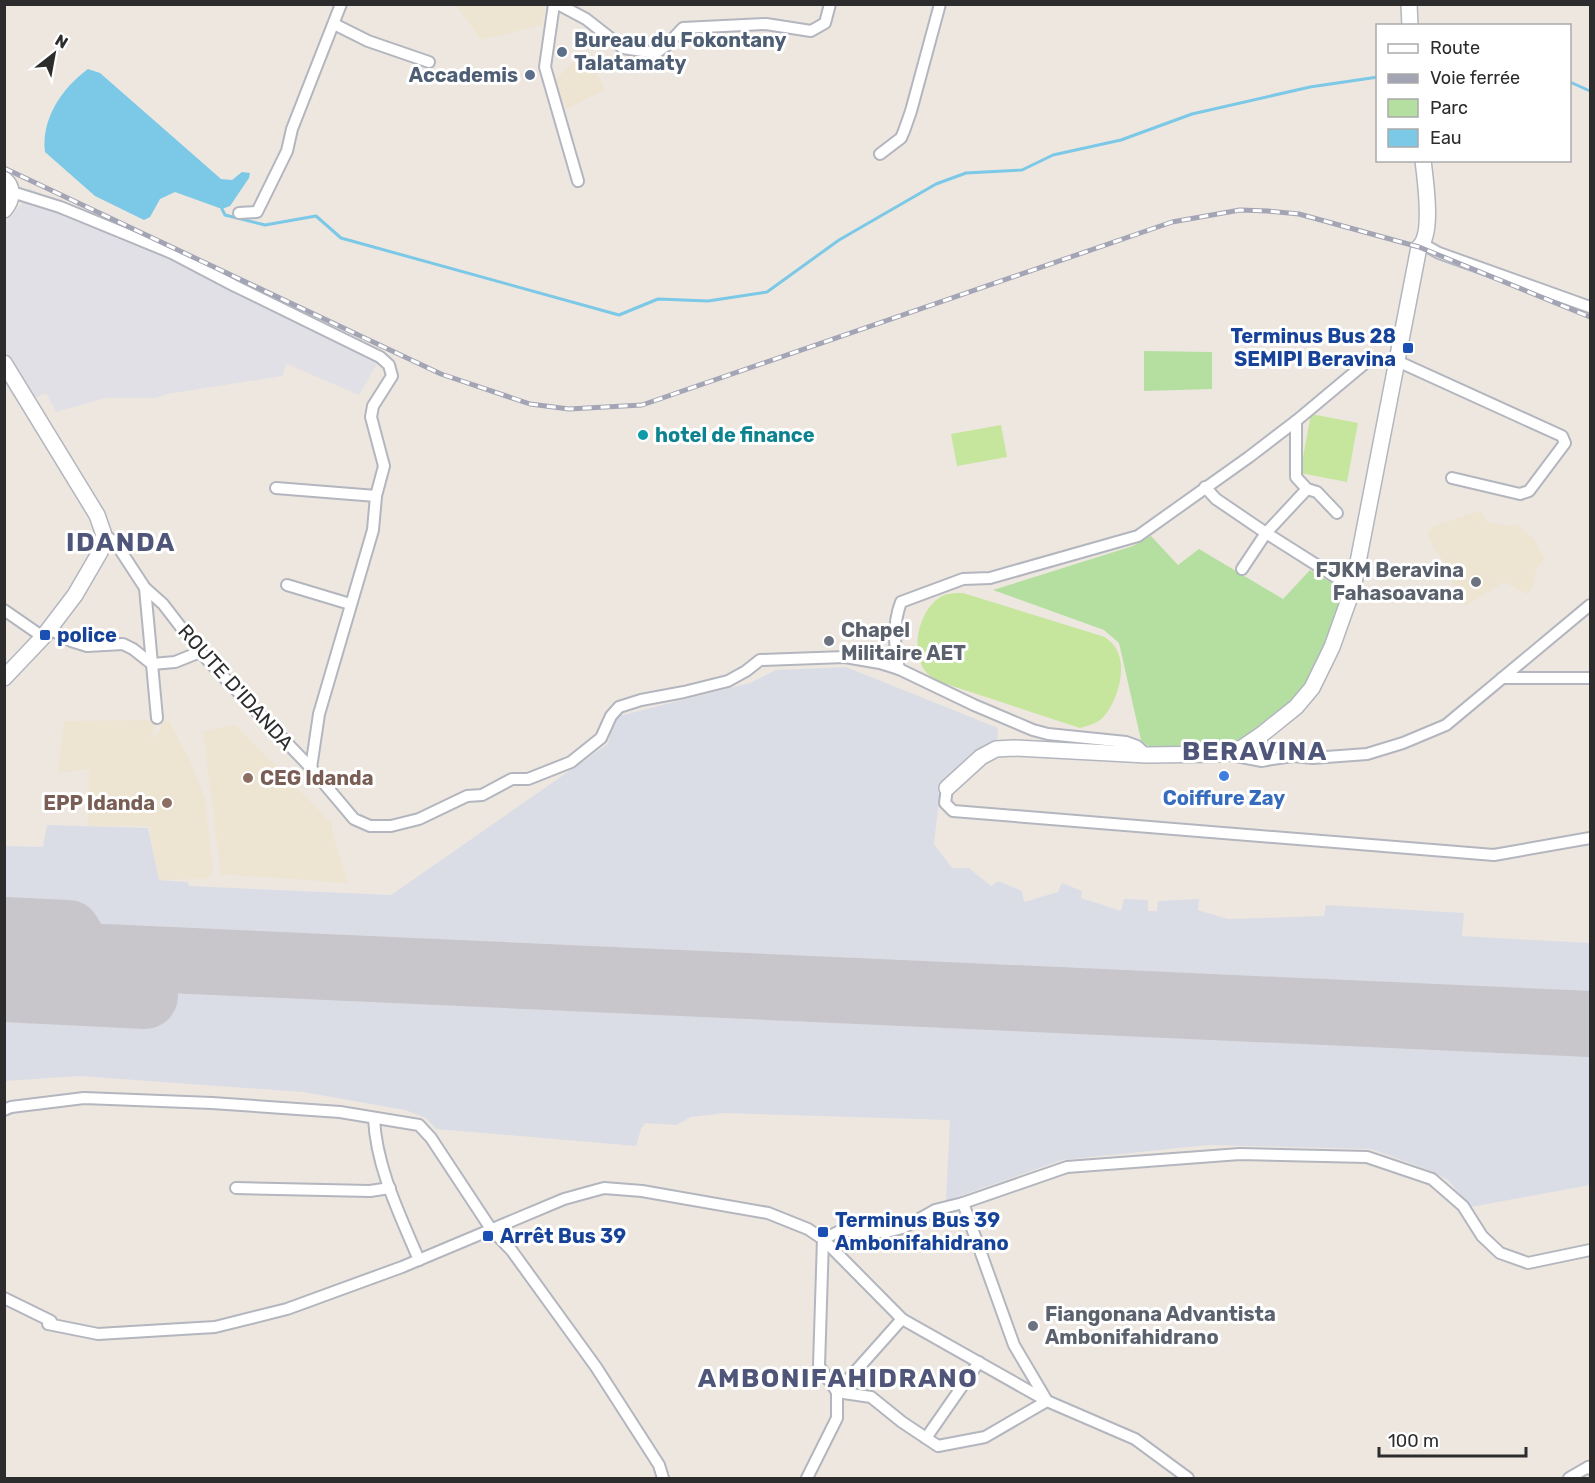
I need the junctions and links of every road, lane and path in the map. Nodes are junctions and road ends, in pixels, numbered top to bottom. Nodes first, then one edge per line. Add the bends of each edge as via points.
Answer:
1 (341, 4) edge
2 (556, 4) edge
3 (830, 4) edge
4 (940, 4) edge
5 (1408, 4) edge
6 (334, 24) junction
7 (1410, 24) edge
8 (429, 62) dead end
9 (880, 154) dead end
10 (1423, 162) edge
11 (578, 181) dead end
12 (8, 186) edge
13 (4, 210) edge
14 (239, 213) dead end
15 (1423, 244) junction
16 (1590, 307) edge
17 (1397, 361) junction
18 (4, 363) edge
19 (1296, 421) junction
20 (1452, 478) dead end
21 (1205, 487) junction
22 (276, 488) dead end
23 (1307, 489) junction
24 (376, 496) junction
25 (1337, 513) dead end
26 (1266, 534) junction
27 (104, 535) junction
28 (1242, 569) dead end
29 (287, 585) dead end
30 (145, 588) junction
31 (1353, 588) junction
32 (350, 604) junction
33 (1590, 605) edge
34 (4, 610) edge
35 (46, 633) junction
36 (200, 652) junction
37 (152, 664) junction
38 (898, 669) junction
39 (4, 678) edge
40 (1502, 678) junction
41 (1590, 678) edge
42 (157, 718) dead end
43 (1261, 735) junction
44 (1223, 754) junction
45 (1147, 756) junction
46 (1272, 759) junction
47 (311, 768) junction
48 (947, 788) joint
49 (1590, 838) edge
50 (4, 1110) edge
51 (374, 1118) junction
52 (236, 1188) dead end
53 (390, 1188) junction
54 (963, 1203) junction
55 (491, 1229) junction
56 (822, 1239) junction
57 (1590, 1250) edge
58 (418, 1260) junction
59 (4, 1298) edge
60 (902, 1319) junction
61 (979, 1362) junction
62 (837, 1392) junction
63 (1047, 1401) junction
64 (926, 1438) junction
65 (1590, 1469) edge
66 (663, 1479) edge
67 (807, 1479) edge
68 (1188, 1479) edge
69 (1569, 1479) edge

1 - 6 street
2 - 3 street via 586,19 623,48 656,53 683,28 766,24 812,31 825,23
2 - 11 street via 545,68
4 - 9 street via 904,131
5 - 7 street
6 - 8 street via 368,41
6 - 14 street via 287,151 257,212
10 - 15 street via 1427,210
12 - 13 street via 10,203
12 - 24 street via 172,253 380,357 389,365 392,376 373,406 371,417 384,466
15 - 16 street
15 - 17 street via 1419,247
17 - 19 street via 1369,360
17 - 20 street via 1562,436 1565,442 1529,491 1520,494
17 - 31 street
18 - 27 street via 97,514
19 - 21 street
19 - 23 street via 1296,477
21 - 26 street
21 - 38 street via 1137,536 990,578 963,579 901,602 896,615
22 - 24 street
23 - 25 street via 1317,492
23 - 26 street
24 - 32 street via 373,530
26 - 28 street
26 - 31 street
27 - 30 street, ROUTE D'IDANDA via 115,542
27 - 35 street via 100,552 80,586
29 - 32 street
30 - 36 street, ROUTE D'IDANDA via 163,604
30 - 37 street
31 - 43 street via 1312,688 1296,707
32 - 47 street via 319,714
33 - 40 street
34 - 35 street
35 - 37 street via 87,646 123,644
35 - 39 street
36 - 37 street via 175,662
36 - 47 street, ROUTE D'IDANDA
37 - 42 street
38 - 45 street, ROUTE D'IDANDA via 1033,730 1126,742
38 - 47 street, ROUTE D'IDANDA via 845,657 760,660 728,681 619,707 601,738 572,762 528,779 512,779 482,795 467,796 419,819 391,826 370,826 354,819
40 - 41 street
40 - 46 street via 1446,725 1403,743 1367,754
43 - 44 street via 1242,748
43 - 46 street via 1264,751
44 - 45 street
44 - 46 street via 1262,761
45 - 48 street via 996,749 981,757
48 - 49 street via 945,803 953,811 1494,855
50 - 51 street via 84,1098 212,1103
51 - 53 street via 374,1136
51 - 55 street via 419,1125
52 - 53 street
53 - 58 street
54 - 56 street via 935,1209 903,1228 886,1232 840,1230
54 - 57 street via 1067,1167 1240,1154 1367,1157 1432,1179 1463,1206 1482,1236 1500,1254 1528,1263
54 - 63 street via 1014,1345
55 - 56 street via 564,1199 604,1188 768,1213
55 - 58 street
55 - 66 street via 512,1251 596,1367 659,1465
56 - 60 street
56 - 62 street via 819,1366
58 - 59 street via 287,1310 216,1327 98,1334 48,1324 51,1321
60 - 61 street
60 - 62 street
61 - 63 street
61 - 64 street
62 - 64 street via 871,1397
62 - 67 street via 837,1419
63 - 64 street via 985,1437 938,1446
63 - 68 street via 1135,1439
65 - 69 street

